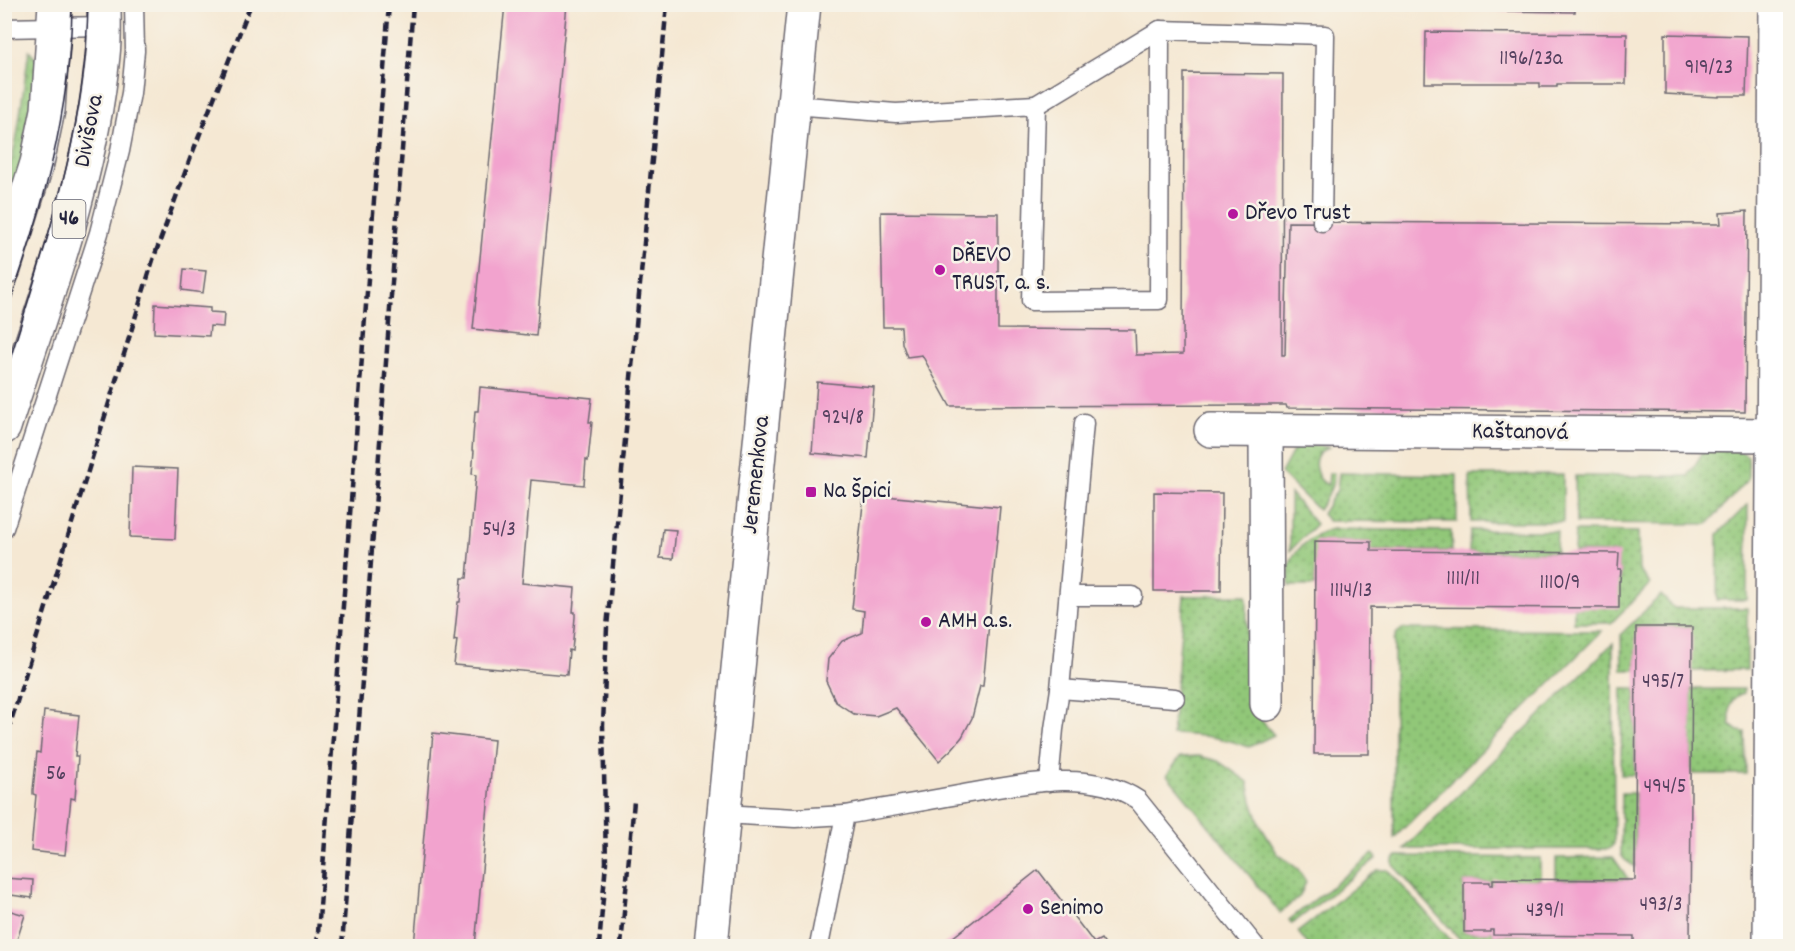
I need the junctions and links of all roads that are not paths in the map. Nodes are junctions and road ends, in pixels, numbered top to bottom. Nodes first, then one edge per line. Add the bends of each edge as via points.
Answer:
1 (134, 4) edge
2 (804, 4) edge
3 (1776, 4) edge
4 (104, 15) edge
5 (55, 16) edge
6 (4, 28) edge
7 (1160, 30) junction
8 (793, 105) junction
9 (1036, 105) junction
10 (1322, 222) dead end
11 (4, 269) edge
12 (1783, 355) edge
13 (11, 381) edge
14 (1084, 423) dead end
15 (4, 427) edge
16 (1211, 430) dead end
17 (1266, 431) junction
18 (1774, 435) junction
19 (4, 528) edge
20 (1069, 596) junction
21 (1133, 596) dead end
22 (1060, 689) junction
23 (1175, 698) dead end
24 (1267, 704) dead end
25 (1049, 782) junction
26 (724, 814) junction
27 (845, 815) junction
28 (711, 946) edge
29 (819, 946) edge
30 (1255, 946) edge
31 (1770, 946) edge

1 - 19 lane via 131,93 117,161 99,233
2 - 8 street, Jeremenkova
3 - 12 street
4 - 5 lane
4 - 13 street, Divišova / 46 via 97,105 81,178 55,270
5 - 6 lane
5 - 11 street, Divišova / 46 via 48,110 37,163
7 - 9 lane
7 - 9 lane via 1159,300 1031,301
7 - 10 lane via 1325,35
8 - 9 lane via 896,113
8 - 26 street, Jeremenkova
12 - 18 street
13 - 15 street, Divišova / 46
14 - 20 lane
16 - 17 street, Kaštanová
17 - 18 street, Kaštanová
17 - 24 street
18 - 31 street
20 - 21 lane
20 - 22 lane
22 - 23 lane
22 - 25 lane
25 - 27 lane
25 - 30 lane via 1095,783 1128,792
26 - 27 lane via 795,819
26 - 28 street, Jeremenkova
27 - 29 lane

